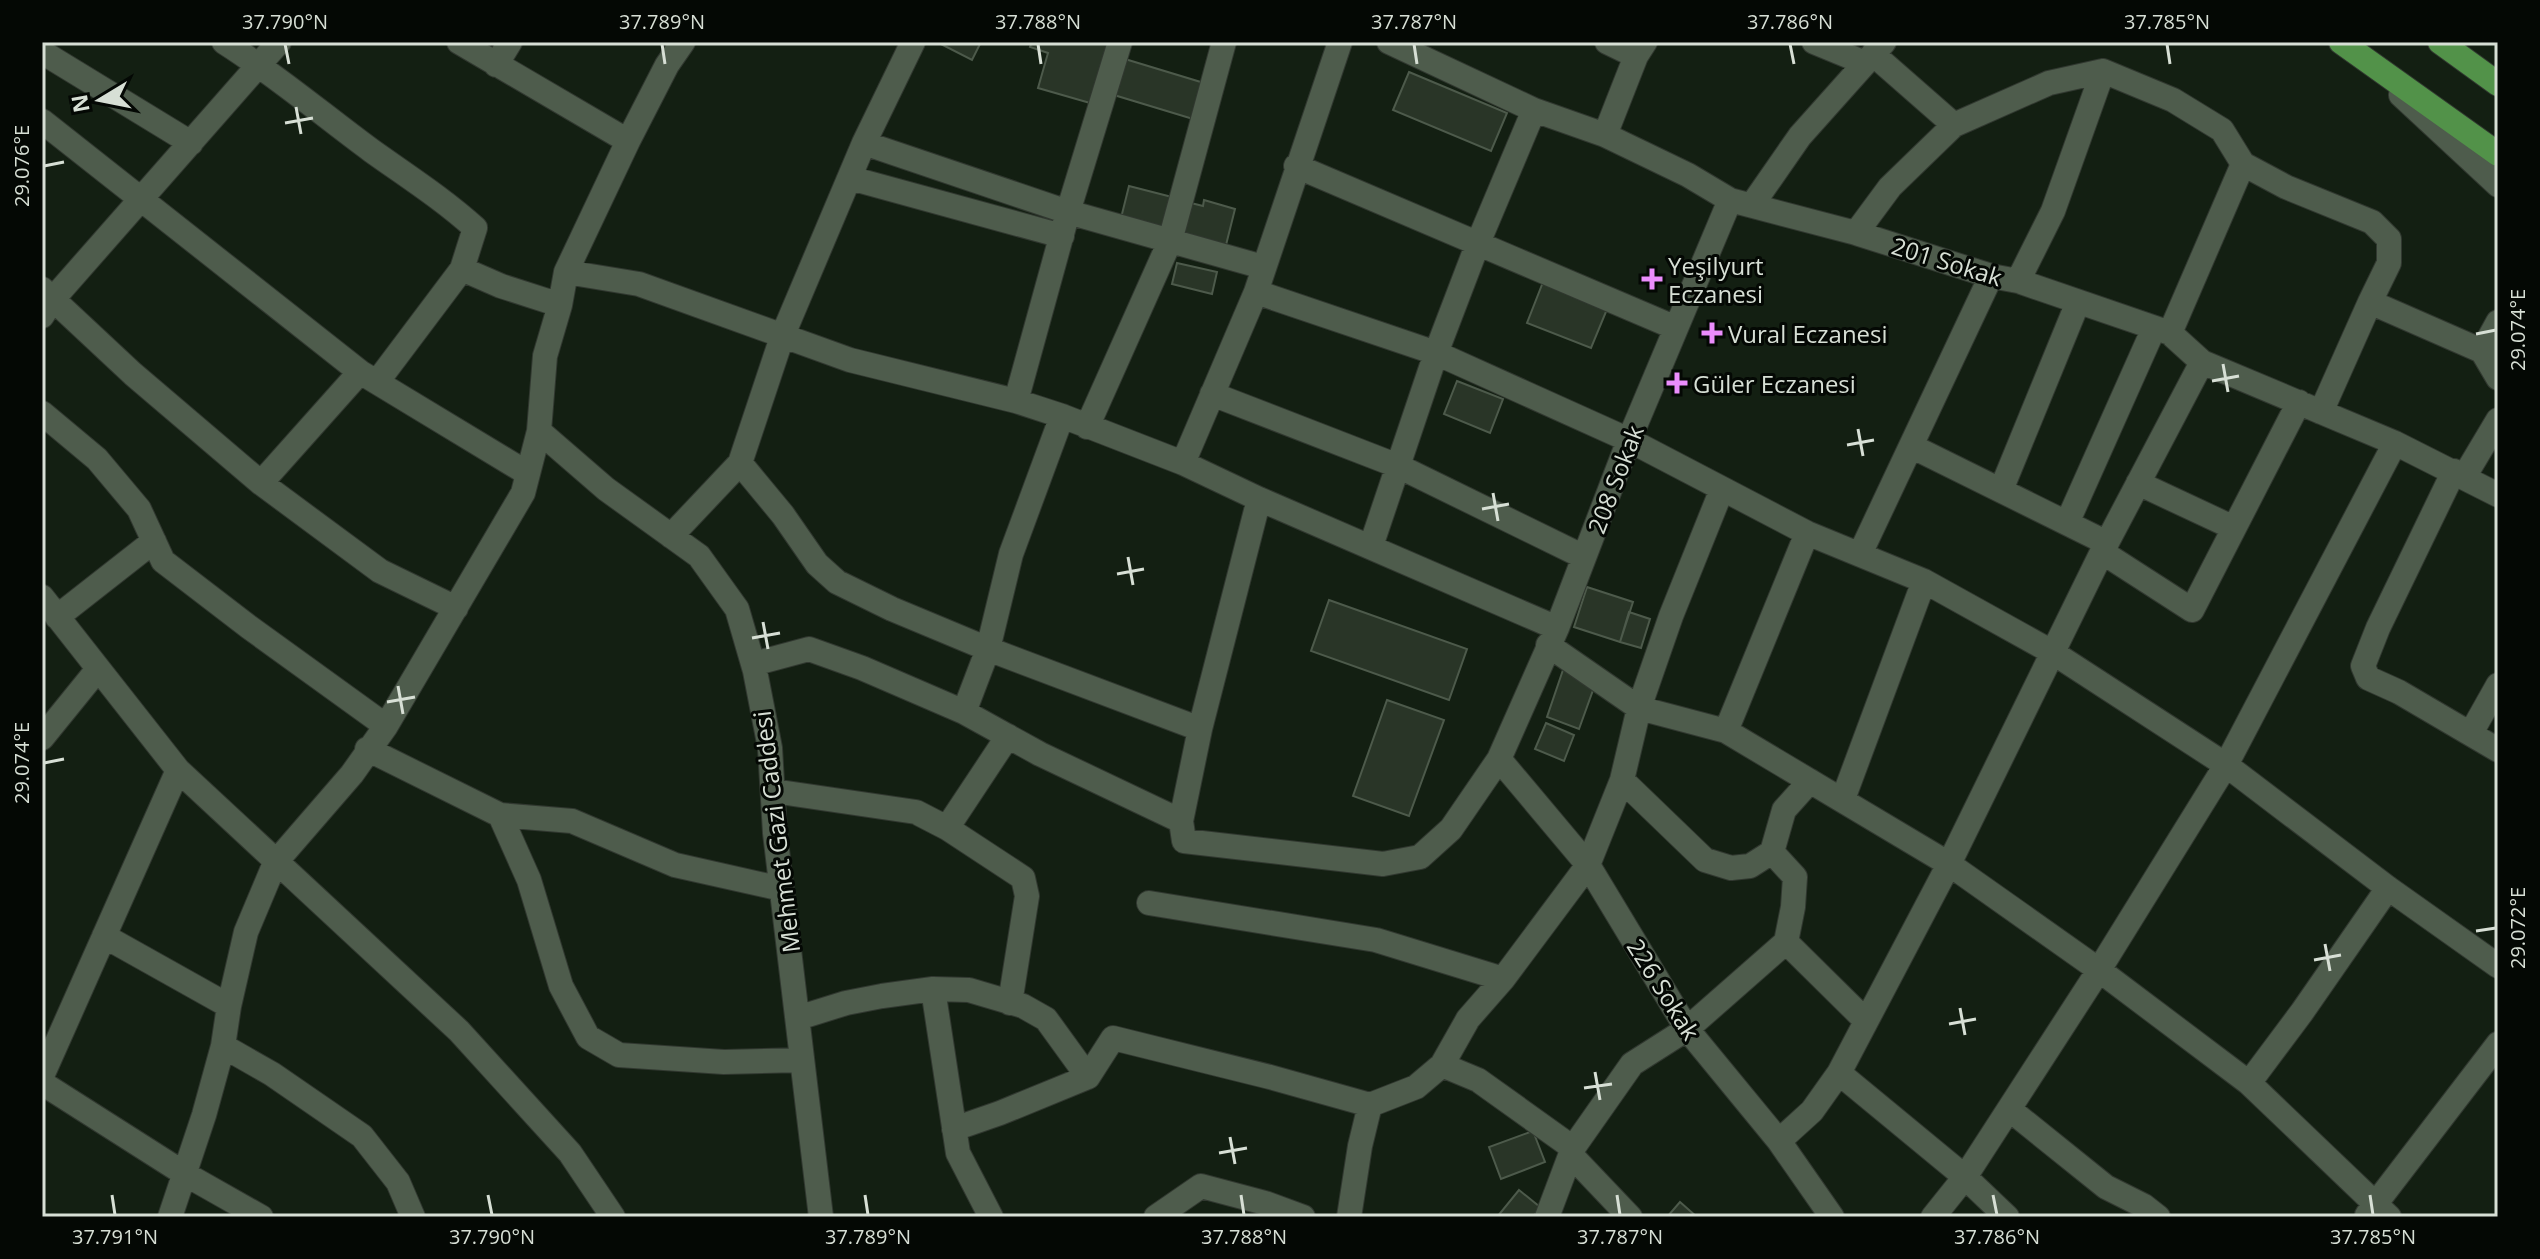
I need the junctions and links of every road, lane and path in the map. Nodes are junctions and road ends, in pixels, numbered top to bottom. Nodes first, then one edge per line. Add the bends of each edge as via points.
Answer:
1 (224, 42) edge
2 (279, 42) edge
3 (459, 42) edge
4 (510, 42) edge
5 (683, 42) edge
6 (913, 42) edge
7 (1120, 42) edge
8 (1224, 42) edge
9 (1340, 42) edge
10 (1389, 42) edge
11 (1607, 42) edge
12 (1814, 42) edge
13 (2440, 42) edge
14 (2348, 47) edge
15 (1641, 49) edge
16 (42, 52) edge
17 (1874, 53) edge
18 (259, 65) junction
19 (496, 65) junction
20 (2103, 71) junction
21 (2498, 84) edge
22 (1534, 110) junction
23 (42, 121) edge
24 (1954, 125) junction
25 (1605, 135) junction
26 (628, 141) junction
27 (191, 143) junction
28 (864, 143) junction
29 (2498, 154) edge
30 (2243, 164) junction
31 (1296, 166) junction
32 (850, 178) junction
33 (2498, 185) edge
34 (142, 198) junction
35 (1741, 202) junction
36 (1068, 212) junction
37 (1856, 233) junction
38 (1062, 236) junction
39 (1170, 241) junction
40 (1478, 243) junction
41 (1263, 267) junction
42 (462, 269) junction
43 (566, 272) junction
44 (1991, 276) junction
45 (2018, 281) junction
46 (1256, 292) junction
47 (46, 301) edge
48 (2078, 302) junction
49 (2370, 302) junction
50 (560, 305) junction
51 (2498, 322) edge
52 (1676, 328) junction
53 (2162, 330) junction
54 (782, 337) junction
55 (2482, 351) junction
56 (1436, 353) junction
57 (2202, 362) junction
58 (368, 377) junction
59 (2498, 378) edge
60 (1212, 394) junction
61 (1016, 401) junction
62 (2310, 407) junction
63 (42, 413) edge
64 (1062, 416) junction
65 (2498, 420) edge
66 (1087, 427) junction
67 (539, 431) junction
68 (1629, 440) junction
69 (2395, 443) junction
70 (1911, 446) junction
71 (740, 463) junction
72 (1183, 463) junction
73 (1398, 466) junction
74 (527, 473) junction
75 (2459, 474) junction
76 (261, 483) junction
77 (2138, 483) junction
78 (1722, 489) junction
79 (2001, 490) junction
80 (2498, 495) edge
81 (1259, 499) junction
82 (2067, 523) junction
83 (2234, 528) junction
84 (1807, 533) junction
85 (671, 536) junction
86 (154, 541) junction
87 (1371, 546) junction
88 (2104, 548) junction
89 (1860, 554) junction
90 (1584, 557) junction
91 (1924, 581) junction
92 (42, 597) edge
93 (456, 608) junction
94 (57, 617) junction
95 (1552, 636) junction
96 (988, 649) junction
97 (2052, 652) junction
98 (753, 664) junction
99 (98, 669) junction
100 (2498, 685) edge
101 (1639, 708) junction
102 (964, 712) junction
103 (386, 726) junction
104 (1200, 729) junction
105 (1726, 731) junction
106 (2471, 733) junction
107 (1008, 736) junction
108 (42, 738) edge
109 (367, 749) junction
110 (2498, 750) edge
111 (1499, 759) junction
112 (2226, 765) junction
113 (178, 770) junction
114 (1622, 780) junction
115 (1810, 781) junction
116 (773, 791) junction
117 (1843, 799) junction
118 (500, 815) junction
119 (1181, 821) junction
120 (947, 828) junction
121 (1772, 852) junction
122 (275, 863) junction
123 (1949, 864) junction
124 (1588, 865) junction
125 (2388, 888) junction
126 (782, 889) junction
127 (1149, 903) dead end
128 (104, 936) junction
129 (1786, 942) junction
130 (2498, 966) edge
131 (2099, 970) junction
132 (1503, 979) junction
133 (933, 989) junction
134 (1010, 1003) junction
135 (229, 1006) junction
136 (798, 1018) junction
137 (1866, 1021) junction
138 (1687, 1029) junction
139 (2498, 1044) edge
140 (223, 1046) junction
141 (802, 1060) junction
142 (1442, 1065) junction
143 (1839, 1073) junction
144 (42, 1076) edge
145 (1088, 1077) junction
146 (42, 1083) edge
147 (2249, 1083) junction
148 (1370, 1105) junction
149 (2009, 1109) junction
150 (954, 1129) junction
151 (1779, 1141) junction
152 (1572, 1151) junction
153 (185, 1174) junction
154 (1965, 1177) junction
155 (2377, 1213) edge
156 (170, 1217) edge
157 (261, 1217) edge
158 (413, 1217) edge
159 (613, 1217) edge
160 (821, 1217) edge
161 (991, 1217) edge
162 (1156, 1217) edge
163 (1303, 1217) edge
164 (1349, 1217) edge
165 (1547, 1217) edge
166 (1630, 1217) edge
167 (1832, 1217) edge
168 (1933, 1217) edge
169 (2007, 1217) edge
170 (2158, 1217) edge

1 - 18 street
2 - 18 street
3 - 19 street
4 - 19 street
5 - 26 street
6 - 28 street
7 - 36 street
8 - 39 street
9 - 31 street
10 - 22 street, 201 Sokak
11 - 15 street
12 - 17 street
13 - 21 main road
14 - 29 main road
14 - 33 street
15 - 25 street
16 - 27 street
17 - 24 street
17 - 35 street, 208 Sokak
18 - 27 street
18 - 42 street via 475,228
19 - 26 street
20 - 24 street via 2049,83
20 - 30 street via 2173,100 2222,130
20 - 45 street via 2053,211
22 - 25 street, 201 Sokak
22 - 40 street
23 - 34 street
24 - 37 street via 1890,187
25 - 35 street, 201 Sokak
26 - 43 street
27 - 34 street
28 - 32 street
28 - 36 street
30 - 49 street via 2372,222 2389,239 2389,263
30 - 53 street
31 - 40 street
31 - 41 street
32 - 38 street
32 - 54 street
34 - 47 street
34 - 58 street
35 - 37 street, 201 Sokak
35 - 52 street, 208 Sokak
36 - 38 street
36 - 39 street
37 - 44 street, 201 Sokak
38 - 61 street
39 - 41 street
39 - 66 street
40 - 52 street
40 - 56 street
41 - 46 street
42 - 50 street
42 - 58 street
43 - 50 street
43 - 54 street via 639,284
44 - 45 street, 201 Sokak
44 - 70 street
45 - 48 street, 201 Sokak
46 - 56 street
46 - 60 street
47 - 76 street
48 - 53 street, 201 Sokak
48 - 79 street
49 - 55 street
49 - 62 street
50 - 67 street via 545,356
51 - 55 street
52 - 68 street, 208 Sokak
53 - 57 street, 201 Sokak
53 - 82 street
54 - 61 street via 850,360
54 - 71 street
55 - 59 street
56 - 68 street
56 - 73 street
57 - 62 street, 201 Sokak
57 - 77 street
58 - 74 street
58 - 76 street
60 - 72 street
60 - 73 street
61 - 64 street
62 - 69 street, 201 Sokak
62 - 83 street
63 - 86 street via 97,459 139,509
64 - 66 street
64 - 96 street via 1011,554
65 - 75 street
66 - 72 street
67 - 74 street
67 - 85 street, Mehmet Gazi Caddesi
68 - 78 street
68 - 90 street, 208 Sokak
69 - 75 street, 201 Sokak
69 - 112 street
70 - 79 street
70 - 89 street
71 - 85 street
71 - 96 street via 817,564 837,582
72 - 81 street
73 - 87 street
73 - 90 street
74 - 93 street via 523,493
75 - 80 street, 201 Sokak
75 - 106 street via 2363,666 2368,678
76 - 93 street via 380,571
77 - 83 street
77 - 88 street
78 - 84 street
78 - 101 street
79 - 82 street
81 - 87 street
81 - 104 street
82 - 88 street
83 - 88 street via 2192,610
84 - 89 street
84 - 105 street
85 - 98 street, Mehmet Gazi Caddesi via 699,556 737,609
86 - 94 street
86 - 103 street via 163,561
87 - 95 street
88 - 97 street
89 - 91 street
90 - 95 street, 208 Sokak
91 - 97 street
91 - 117 street
92 - 94 street
93 - 103 street
94 - 99 street
95 - 101 street
95 - 111 street, 208 Sokak
96 - 102 street
96 - 104 street
97 - 112 street
97 - 123 street
98 - 102 street via 809,649
98 - 116 street, Mehmet Gazi Caddesi
99 - 108 street
99 - 113 street
100 - 106 street
101 - 105 street
101 - 114 street
102 - 107 street
103 - 109 street
104 - 119 street
105 - 115 street
106 - 110 street
107 - 119 street
107 - 120 street
109 - 118 street
109 - 122 street via 352,774
111 - 119 street, 208 Sokak via 1451,829 1420,857 1383,864 1184,841
111 - 124 street, 226 Sokak
112 - 125 street
112 - 131 street
113 - 122 street
113 - 128 street
114 - 121 street via 1705,860 1731,868 1750,866
114 - 124 street
115 - 117 street
115 - 121 street via 1784,810
116 - 120 street via 916,812
116 - 126 street, Mehmet Gazi Caddesi
117 - 123 street
118 - 126 street via 572,821 675,865
118 - 141 street via 529,880 561,986 588,1037 619,1055 644,1058
120 - 134 street via 1023,878 1027,896
121 - 129 street via 1795,877
122 - 135 street via 246,932
122 - 159 street via 459,1031 570,1153
123 - 131 street
123 - 137 street
124 - 132 street
124 - 138 street, 226 Sokak
125 - 130 street
125 - 147 street
126 - 136 street, Mehmet Gazi Caddesi
127 - 132 street via 1376,940
128 - 135 street
128 - 144 street
129 - 137 street
129 - 138 street
131 - 147 street
131 - 149 street
132 - 142 street via 1468,1019
133 - 134 street via 969,990
133 - 136 street via 846,1003
133 - 150 street
134 - 145 street via 1046,1019
135 - 140 street
136 - 141 street, Mehmet Gazi Caddesi
137 - 143 street
138 - 151 street, 226 Sokak
138 - 152 street via 1632,1064
139 - 155 street
140 - 153 street
140 - 158 street via 362,1136 398,1182
141 - 160 street, Mehmet Gazi Caddesi
142 - 148 street via 1416,1087
142 - 152 street via 1478,1080
143 - 151 street via 1812,1111
143 - 154 street
145 - 148 street via 1113,1038
145 - 150 street
146 - 153 street
147 - 155 street
148 - 164 street
149 - 154 street
149 - 170 street via 2106,1187
150 - 161 street via 958,1153
151 - 167 street, 226 Sokak
152 - 165 street
152 - 166 street
153 - 156 street
153 - 157 street
154 - 168 street
154 - 169 street
162 - 163 street via 1201,1186

